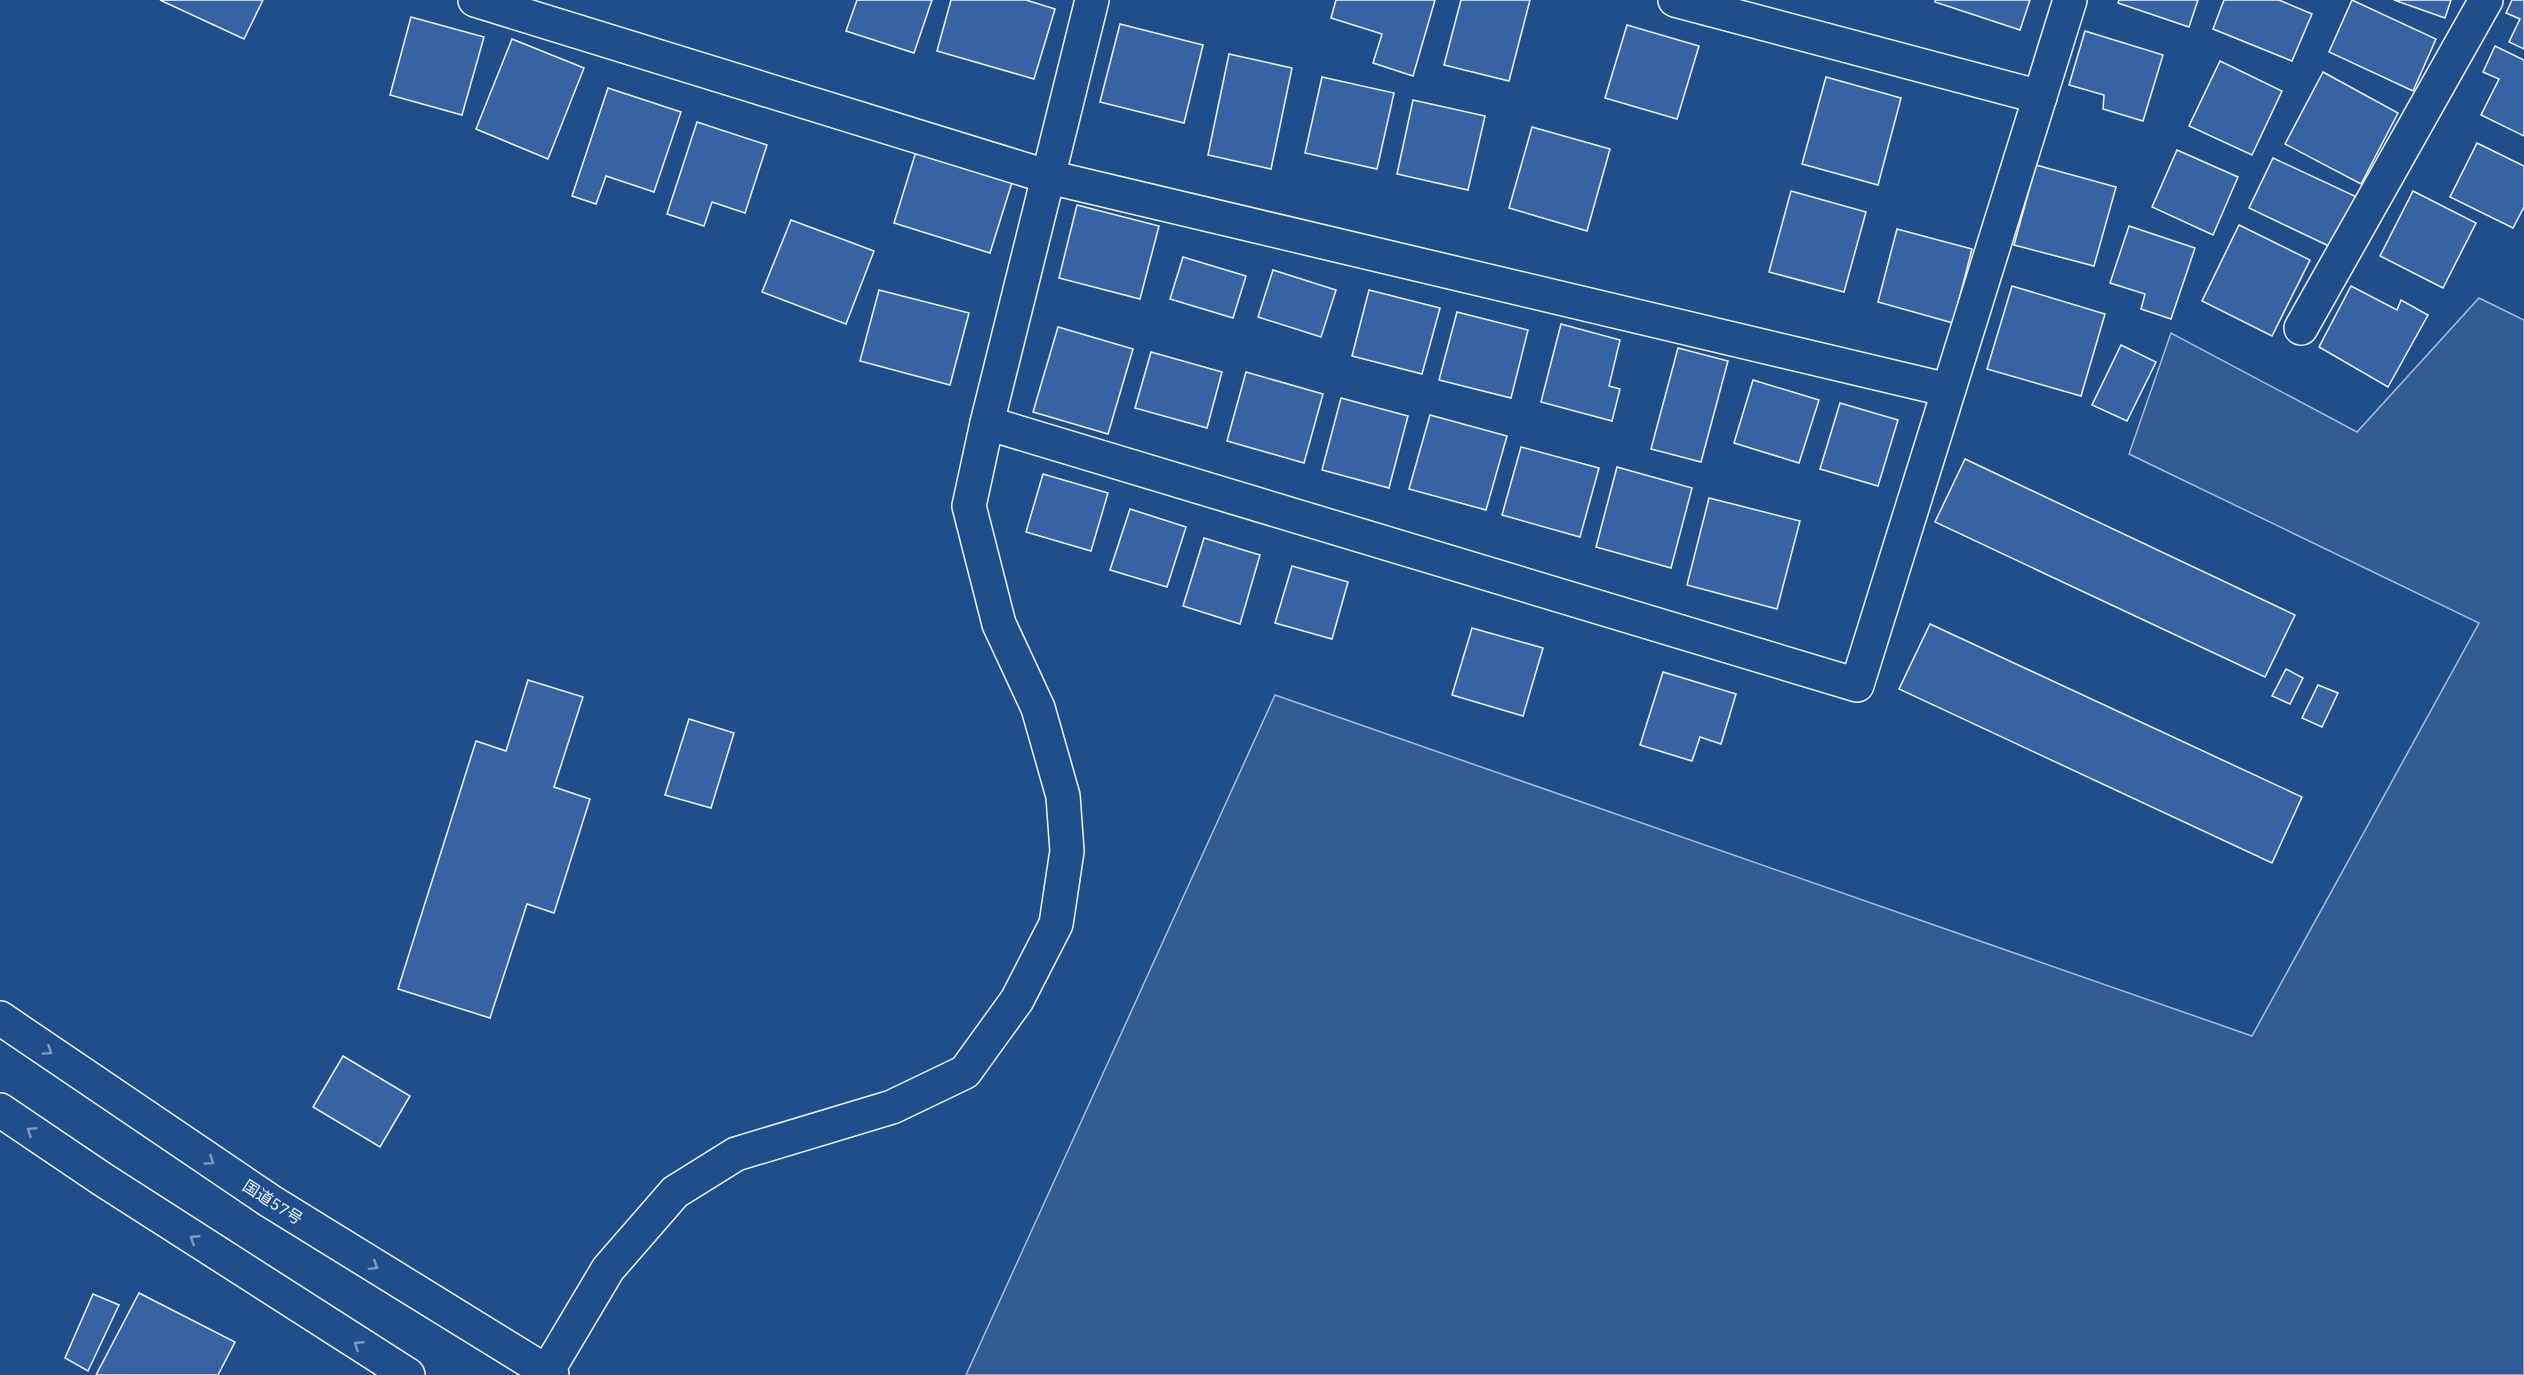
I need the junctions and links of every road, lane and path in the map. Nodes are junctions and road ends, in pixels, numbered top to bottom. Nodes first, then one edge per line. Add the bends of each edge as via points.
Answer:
1 (475, 0) edge
2 (1092, 0) edge
3 (1675, 0) edge
4 (2070, 0) edge
5 (2486, 0) edge
6 (2040, 97) junction
7 (1049, 177) junction
8 (2301, 328) dead end
9 (1948, 390) junction
10 (987, 423) junction
11 (0, 1018) edge
12 (0, 1110) edge
13 (548, 1374) edge
14 (408, 1375) edge

1 - 7 main road
2 - 7 main road
3 - 6 main road
4 - 6 main road
5 - 8 main road
6 - 9 main road
7 - 9 main road
7 - 10 main road
9 - 10 main road via 1857,685
10 - 13 main road via 969,506 999,624 1038,708 1063,796 1067,851 1056,924 1017,1000 965,1072 892,1107 736,1154 675,1192 608,1269
11 -> 13 main road, 国道57号 via 270,1201
14 -> 12 main road

